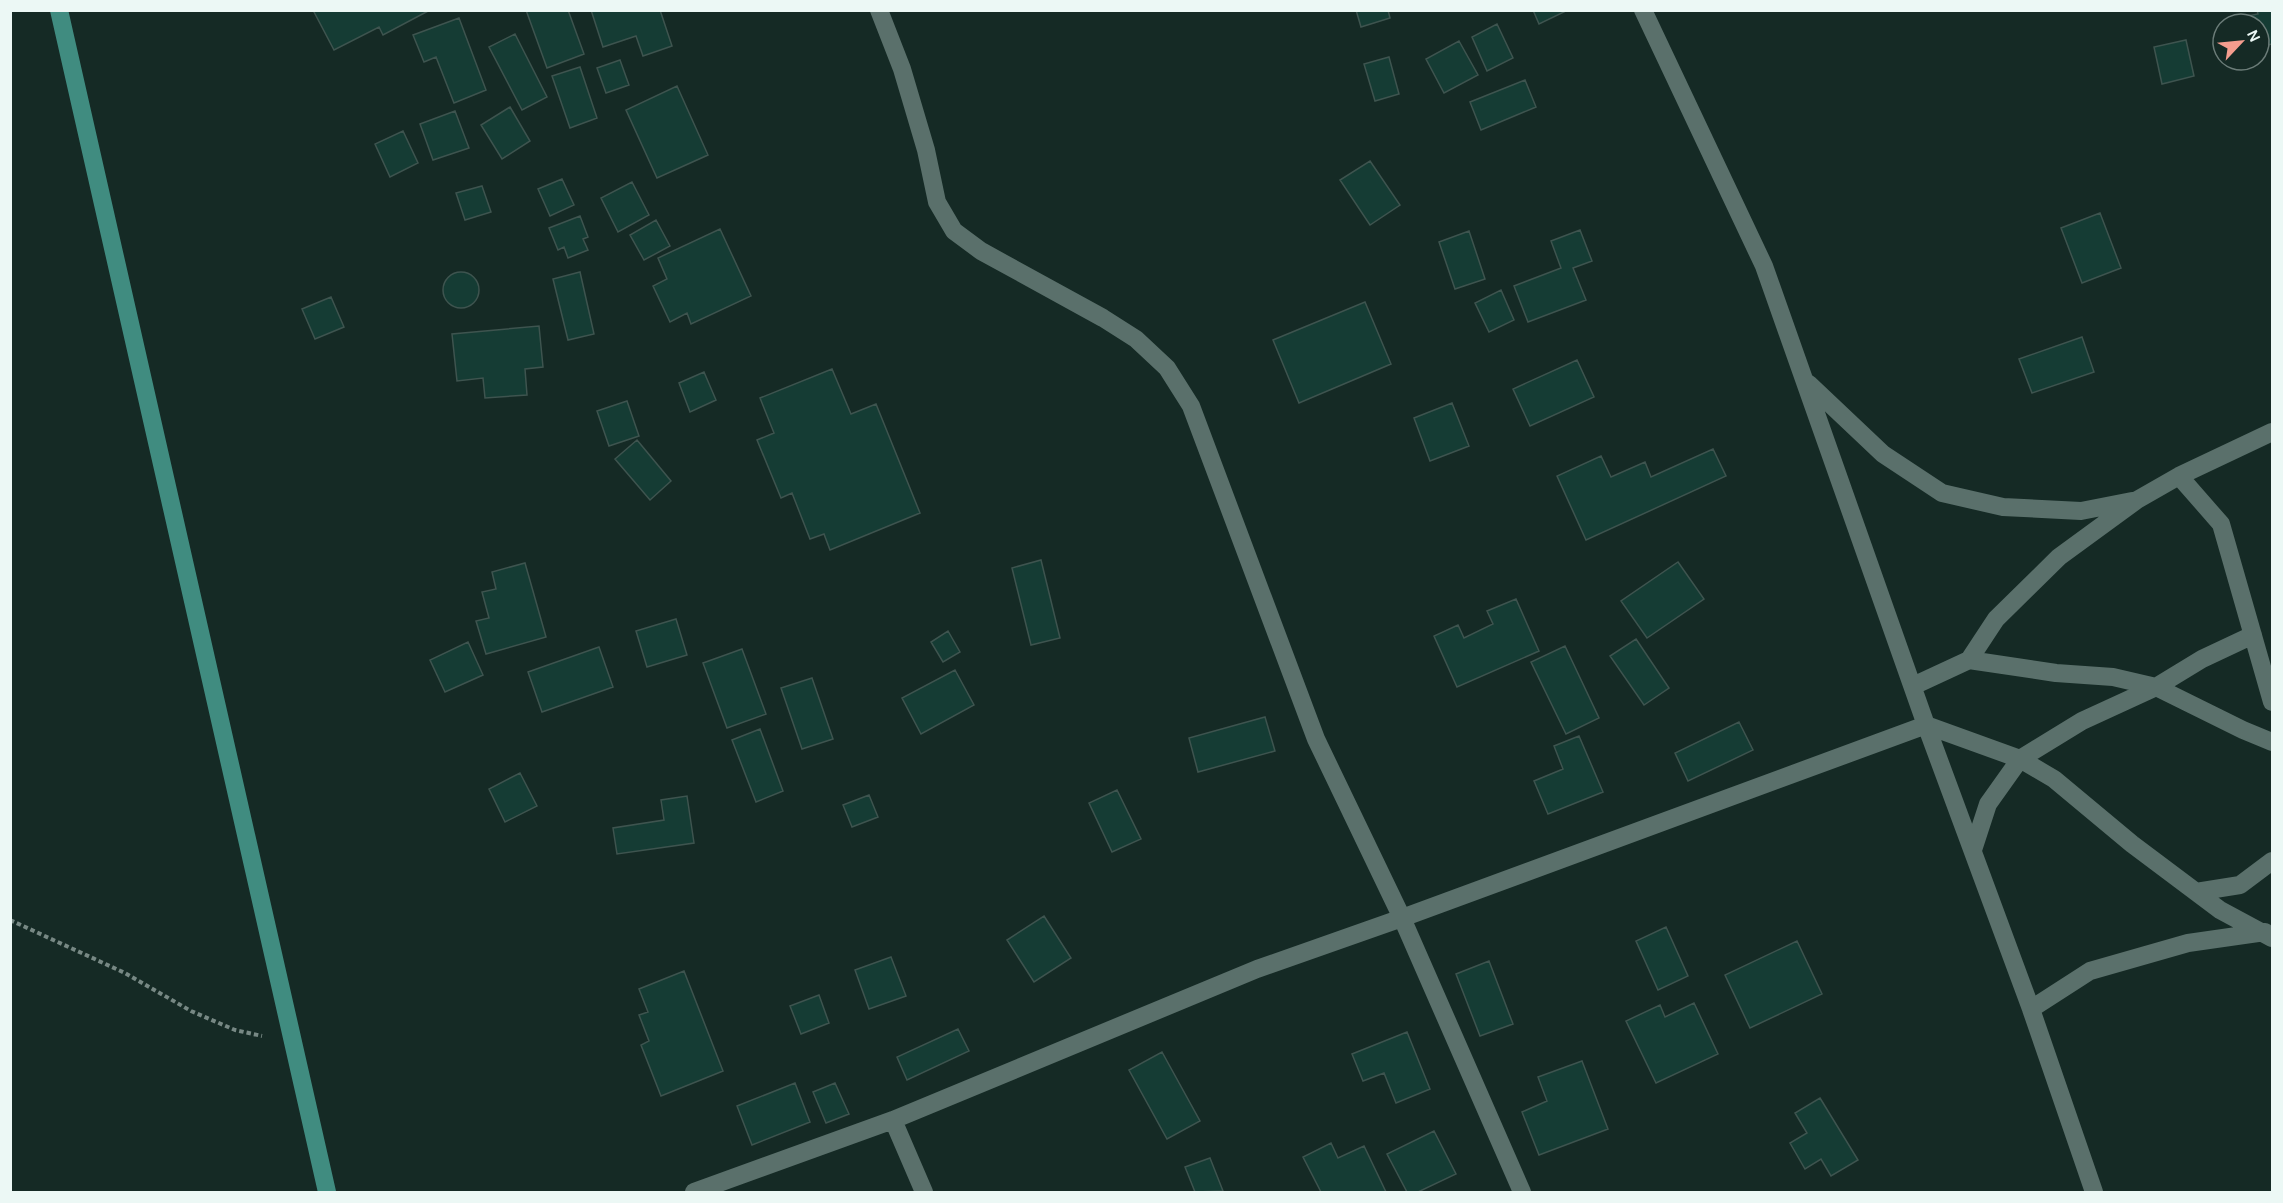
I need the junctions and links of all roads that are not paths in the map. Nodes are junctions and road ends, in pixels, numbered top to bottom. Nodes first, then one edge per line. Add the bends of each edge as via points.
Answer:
1 (59, 10) edge
2 (879, 10) edge
3 (1643, 10) edge
4 (1805, 381) junction
5 (2272, 432) edge
6 (2179, 476) junction
7 (2137, 500) junction
8 (2253, 634) junction
9 (1969, 660) junction
10 (1913, 686) junction
11 (2156, 687) junction
12 (2272, 702) edge
13 (1926, 725) junction
14 (2272, 742) edge
15 (2020, 759) junction
16 (1972, 850) junction
17 (2272, 861) edge
18 (2196, 892) junction
19 (1402, 918) junction
20 (2269, 934) edge
21 (2031, 1009) junction
22 (893, 1120) junction
23 (327, 1192) edge
24 (694, 1192) edge
25 (924, 1192) edge
26 (1522, 1192) edge
27 (2094, 1192) edge

1 - 23 street
2 - 19 street via 902,69 937,202 954,231 981,251 1136,339 1167,368 1191,406 1316,739
3 - 4 street via 1764,267
4 - 7 street via 1883,454 1942,493 2003,507 2081,511
4 - 10 street
5 - 6 street
6 - 7 street
6 - 8 street via 2220,524
7 - 9 street via 2059,557 1996,619
8 - 11 street
8 - 12 street
9 - 10 street
9 - 11 street via 2113,677
10 - 13 street
11 - 14 street
11 - 15 street via 2082,721
13 - 15 street
13 - 16 street
13 - 19 street
15 - 16 street via 1988,804
15 - 18 street via 2054,779
16 - 21 street
17 - 18 street via 2240,885
18 - 20 street via 2220,910
19 - 22 street via 1257,969
19 - 26 street
20 - 21 street via 2188,943 2090,971
21 - 27 street
22 - 24 street
22 - 25 street

